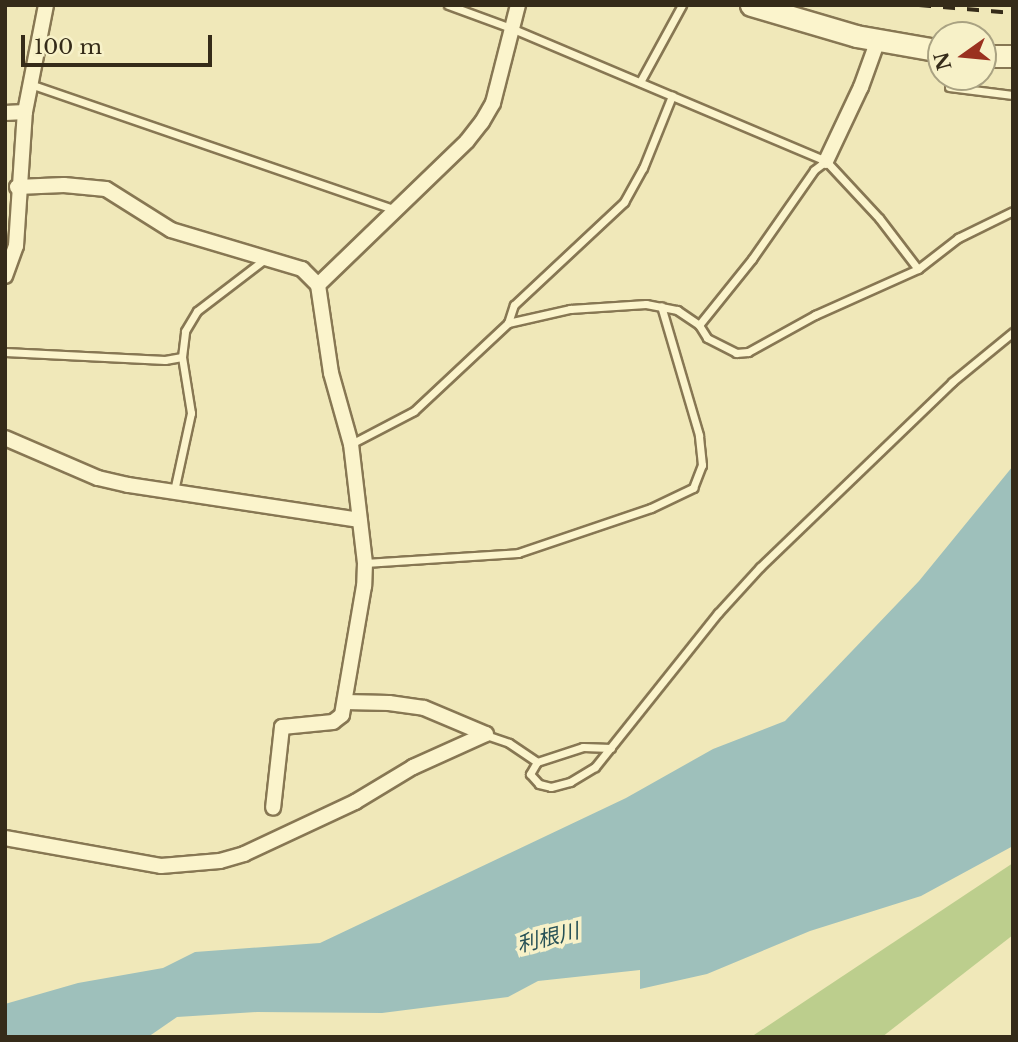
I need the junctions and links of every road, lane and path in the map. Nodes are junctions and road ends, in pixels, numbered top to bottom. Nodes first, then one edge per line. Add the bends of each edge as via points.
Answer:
1 (46, 5) edge
2 (448, 5) edge
3 (518, 5) edge
4 (682, 5) edge
5 (751, 5) edge
6 (511, 28) junction
7 (878, 40) junction
8 (927, 49) edge
9 (639, 82) junction
10 (29, 84) junction
11 (972, 91) edge
12 (1013, 95) edge
13 (671, 96) junction
14 (25, 112) junction
15 (5, 113) edge
16 (826, 161) junction
17 (17, 187) junction
18 (394, 209) junction
19 (1013, 211) edge
20 (265, 259) junction
21 (918, 269) junction
22 (5, 276) edge
23 (318, 285) junction
24 (661, 306) junction
25 (508, 323) junction
26 (699, 325) junction
27 (1013, 332) edge
28 (5, 352) edge
29 (182, 358) junction
30 (5, 438) edge
31 (351, 444) junction
32 (174, 491) junction
33 (359, 520) junction
34 (365, 563) junction
35 (345, 702) junction
36 (486, 734) junction
37 (611, 748) junction
38 (537, 762) junction
39 (273, 808) dead end
40 (5, 838) edge

1 - 10 street
2 - 6 lane
3 - 6 street
4 - 9 lane
5 - 7 main road
6 - 9 lane
6 - 18 street via 493,103 482,122
7 - 8 main road
7 - 16 street via 862,87
9 - 13 lane
10 - 14 street
10 - 18 lane
11 - 12 lane
13 - 16 lane
13 - 25 lane via 643,168 624,202 514,305
14 - 15 street
14 - 17 street
16 - 21 lane
16 - 26 lane via 814,170
17 - 20 street via 106,189 171,230
17 - 22 street via 16,246
18 - 23 street
19 - 21 lane via 958,238
20 - 23 street via 302,269
20 - 29 lane via 197,311 181,345
21 - 26 lane via 815,315 748,352 724,348
23 - 31 street via 331,373
24 - 25 lane via 570,309
24 - 26 lane via 677,310
24 - 34 lane via 699,435 702,465 693,488 651,508 518,553
25 - 31 lane via 414,411
27 - 37 lane via 952,382 760,567
28 - 29 lane
29 - 32 lane via 191,413
30 - 32 street via 98,478
31 - 33 street
32 - 33 street
33 - 34 street
34 - 35 street
35 - 36 street via 425,708
35 - 39 street via 340,720 282,727
36 - 38 lane
36 - 40 street via 413,767 355,802 220,862 160,866
37 - 38 lane via 583,747
37 - 38 lane via 595,767 551,788 530,774

